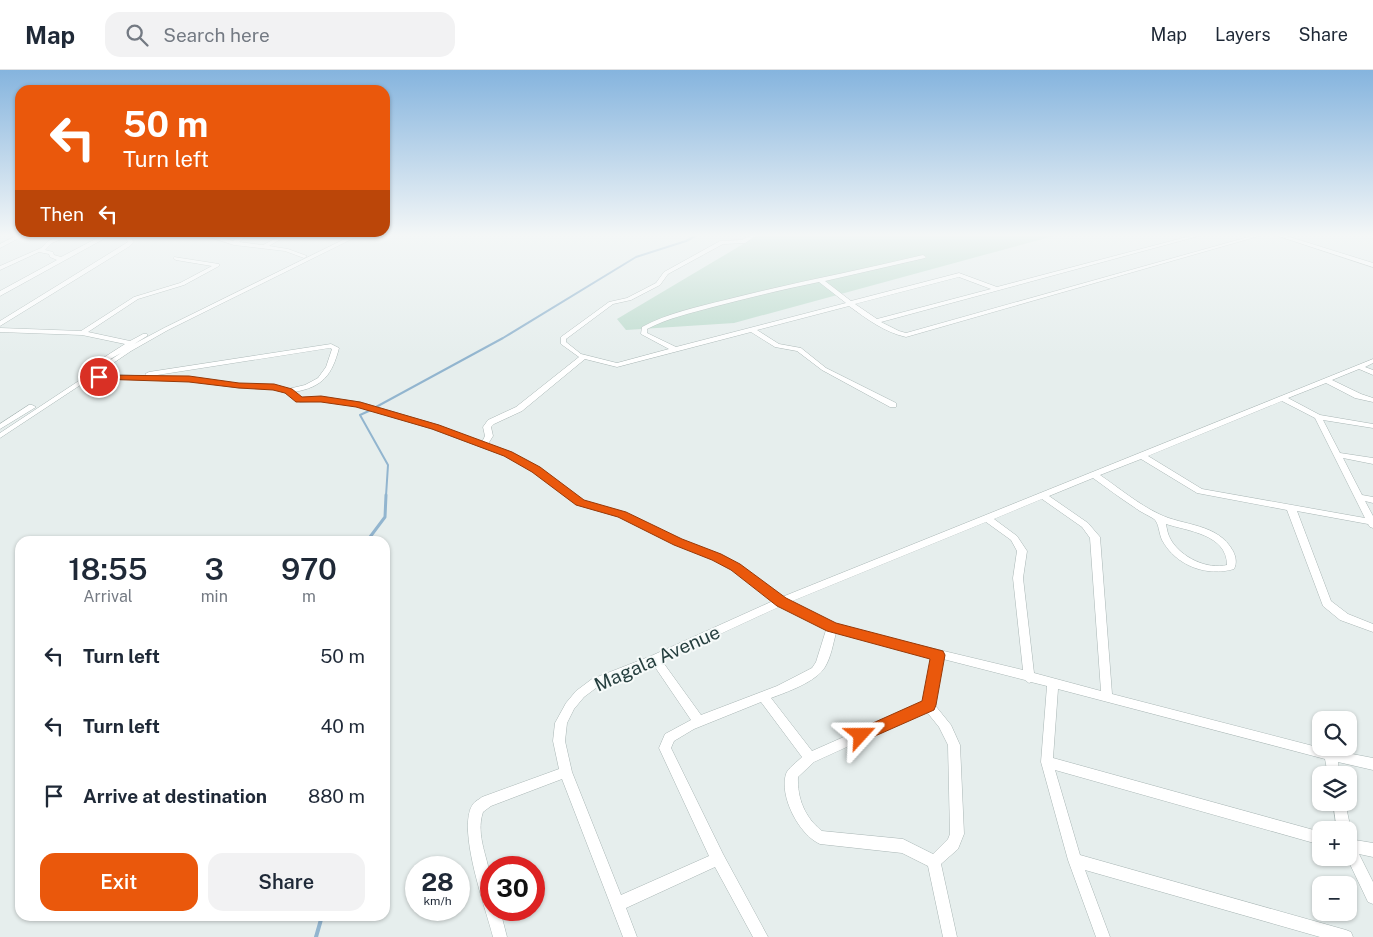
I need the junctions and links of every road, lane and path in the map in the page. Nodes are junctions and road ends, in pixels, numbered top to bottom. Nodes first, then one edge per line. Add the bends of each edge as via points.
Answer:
1 (36, 274) edge
2 (80, 274) edge
3 (200, 274) edge
4 (267, 274) edge
5 (277, 274) edge
6 (665, 274) edge
7 (853, 274) edge
8 (958, 274) edge
9 (961, 274) edge
10 (1051, 274) edge
11 (1121, 274) edge
12 (819, 279) junction
13 (996, 289) junction
14 (0, 294) edge
15 (851, 304) junction
16 (878, 321) junction
17 (0, 324) edge
18 (0, 330) edge
19 (10, 331) junction
20 (754, 331) junction
21 (82, 333) junction
22 (0, 336) edge
23 (129, 343) junction
24 (676, 350) junction
25 (584, 356) junction
26 (1373, 361) edge
27 (1359, 366) junction
28 (1373, 373) edge
29 (89, 376) junction
30 (132, 378) junction
31 (1328, 381) junction
32 (288, 391) junction
33 (1282, 398) junction
34 (1373, 400) edge
35 (893, 405) dead end
36 (1318, 417) junction
37 (1373, 426) edge
38 (0, 427) edge
39 (0, 436) edge
40 (484, 444) junction
41 (1141, 455) junction
42 (1337, 455) junction
43 (1373, 461) edge
44 (1093, 474) junction
45 (1042, 495) junction
46 (1358, 497) junction
47 (1373, 500) edge
48 (1291, 508) junction
49 (987, 518) junction
50 (1159, 518) junction
51 (1373, 523) edge
52 (782, 602) junction
53 (832, 628) junction
54 (1373, 628) edge
55 (938, 655) junction
56 (655, 659) junction
57 (1029, 678) junction
58 (1053, 684) junction
59 (763, 697) junction
60 (1107, 697) junction
61 (928, 705) junction
62 (699, 722) junction
63 (1312, 751) edge
64 (1330, 756) joint
65 (810, 758) junction
66 (1047, 762) junction
67 (1373, 764) edge
68 (1332, 766) edge
69 (566, 772) junction
70 (1312, 836) edge
71 (1357, 848) edge
72 (1373, 850) edge
73 (718, 859) junction
74 (1075, 860) junction
75 (934, 862) junction
76 (480, 863) edge
77 (1357, 864) edge
78 (1373, 897) edge
79 (618, 904) junction
80 (496, 921) edge
81 (500, 937) edge
82 (630, 937) edge
83 (761, 937) edge
84 (950, 937) edge
85 (1103, 937) edge
86 (1346, 937) edge

1 - 14 street
2 - 17 street
3 - 21 street via 182,284 136,298
4 - 23 street
5 - 29 street via 166,329
6 - 25 street via 658,284 629,300 611,303 563,338 563,343
7 - 12 street
8 - 15 street
9 - 13 street
10 - 13 street
11 - 16 street via 906,335
12 - 15 street
12 - 24 street via 677,315 644,328 644,334
13 - 16 street
15 - 16 street
15 - 20 street
18 - 19 street
19 - 21 street
19 - 22 street
20 - 24 street
20 - 35 street via 777,346 799,349 824,369
21 - 23 street
23 - 38 street
24 - 25 street via 617,365
25 - 40 street via 512,414 491,422
26 - 27 street, Magala Avenue
27 - 28 street
27 - 31 street, Magala Avenue
29 - 30 street
29 - 39 street
30 - 32 street via 189,379
30 - 32 street via 331,346 336,348 318,383
31 - 33 street, Magala Avenue
31 - 34 street
32 - 40 street via 300,400 345,402
33 - 36 street
33 - 41 street, Magala Avenue
36 - 37 street
36 - 42 street
40 - 52 street via 536,470 580,502 622,515 729,564
41 - 44 street, Magala Avenue
41 - 48 street via 1200,491
42 - 43 street
42 - 46 street
44 - 45 street, Magala Avenue
44 - 50 street
45 - 49 street, Magala Avenue
45 - 60 street via 1084,525 1095,537
46 - 47 street
46 - 51 street
48 - 51 street
48 - 54 street via 1327,602 1344,617
49 - 52 street, Magala Avenue
49 - 57 street via 1014,538 1022,551 1018,578
50 - 50 street via 1167,540 1181,557 1210,568 1225,570 1231,567 1228,550 1218,538 1200,529
52 - 53 street
52 - 56 street, Magala Avenue
53 - 55 street
53 - 59 street via 816,671
55 - 57 street
55 - 61 street
56 - 62 street
56 - 69 street, Magala Avenue via 596,682 570,706 561,723 559,741
57 - 58 street
58 - 60 street
58 - 66 street
59 - 62 street
59 - 65 street
60 - 63 street
61 - 65 street
61 - 75 street via 944,722 954,745 957,834 953,844
62 - 73 street via 672,736 665,748
64 - 67 street
64 - 68 street
65 - 75 street via 792,775 791,783 803,822 811,831 830,839 903,846
66 - 70 street
66 - 74 street
69 - 76 street via 487,801 478,808 476,848
69 - 79 street, Magala Avenue
71 - 72 street
73 - 79 street
73 - 83 street
74 - 85 street
74 - 86 street
75 - 84 street
77 - 78 street
79 - 82 street, Magala Avenue
80 - 81 street

